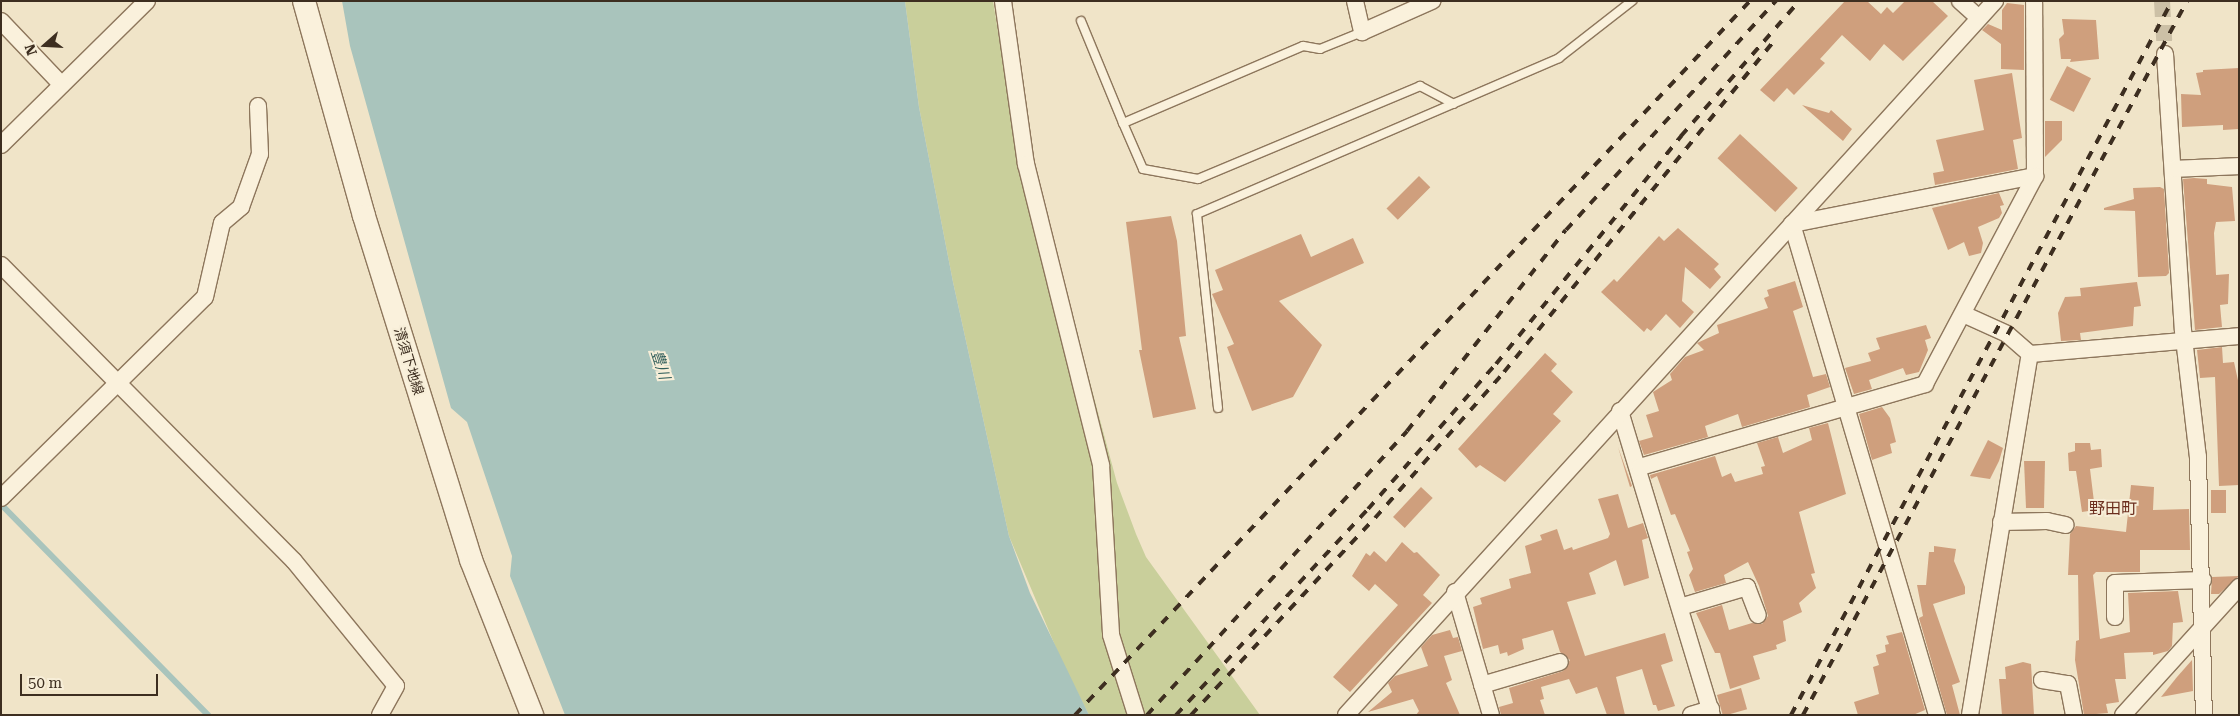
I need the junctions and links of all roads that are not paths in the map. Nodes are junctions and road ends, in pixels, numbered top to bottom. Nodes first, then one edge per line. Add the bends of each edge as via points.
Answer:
1 (147, 1) edge
2 (304, 1) edge
3 (1003, 1) edge
4 (1355, 1) edge
5 (1432, 1) edge
6 (1632, 1) edge
7 (1960, 1) edge
8 (1995, 1) edge
9 (2034, 1) edge
10 (1979, 18) junction
11 (1, 22) edge
12 (1081, 22) dead end
13 (1362, 32) junction
14 (2165, 54) tunnel mouth
15 (62, 85) junction
16 (1454, 104) junction
17 (258, 106) dead end
18 (1123, 123) junction
19 (1, 145) edge
20 (2239, 166) edge
21 (2174, 169) junction
22 (2035, 176) junction
23 (1792, 224) junction
24 (1, 265) edge
25 (1963, 314) junction
26 (2239, 336) edge
27 (2186, 340) junction
28 (2030, 354) junction
29 (117, 382) junction
30 (1845, 406) junction
31 (1218, 408) dead end
32 (1620, 411) junction
33 (1640, 467) junction
34 (1, 498) edge
35 (2001, 522) junction
36 (2066, 525) dead end
37 (2202, 580) junction
38 (2239, 587) edge
39 (1455, 592) junction
40 (1680, 607) junction
41 (1758, 615) dead end
42 (2115, 617) dead end
43 (2203, 627) junction
44 (1560, 662) dead end
45 (2042, 680) dead end
46 (1482, 685) junction
47 (1711, 712) edge
48 (380, 715) edge
49 (532, 715) edge
50 (1136, 715) edge
51 (1346, 715) edge
52 (1491, 715) edge
53 (1691, 715) edge
54 (1936, 715) edge
55 (1970, 715) edge
56 (2074, 715) edge
57 (2123, 715) edge
58 (2204, 715) edge

1 - 15 street
2 - 49 main road, 清須下地線 via 364,216 471,560
3 - 50 street via 1026,164 1101,465 1111,635
4 - 13 street
5 - 13 street
6 - 16 lane via 1559,58
7 - 10 street
8 - 10 street
9 - 22 street
10 - 23 street
11 - 15 street
12 - 18 lane
13 - 18 lane via 1320,50 1302,46
14 - 21 street
15 - 19 street
16 - 18 lane via 1420,86 1198,179 1143,170
16 - 31 lane via 1197,214
17 - 29 street via 260,154 242,207 222,223 206,297
20 - 21 street
21 - 27 street
22 - 23 street
22 - 25 street
23 - 30 street
23 - 32 street
24 - 29 street
25 - 28 street via 2007,334
25 - 30 street via 1924,384
26 - 27 street
27 - 28 street
27 - 37 street via 2198,457
28 - 35 street
29 - 34 street
29 - 48 street via 294,561 396,686
30 - 33 street
30 - 54 street
32 - 33 street
32 - 39 street
33 - 40 street
35 - 36 street via 2047,521
35 - 55 street
37 - 42 street via 2115,583
37 - 43 street
38 - 43 street
39 - 46 street
39 - 51 street
40 - 41 street via 1747,587
40 - 47 street
43 - 57 street
43 - 58 street
44 - 46 street
45 - 56 street via 2068,684
46 - 52 street
47 - 53 street

